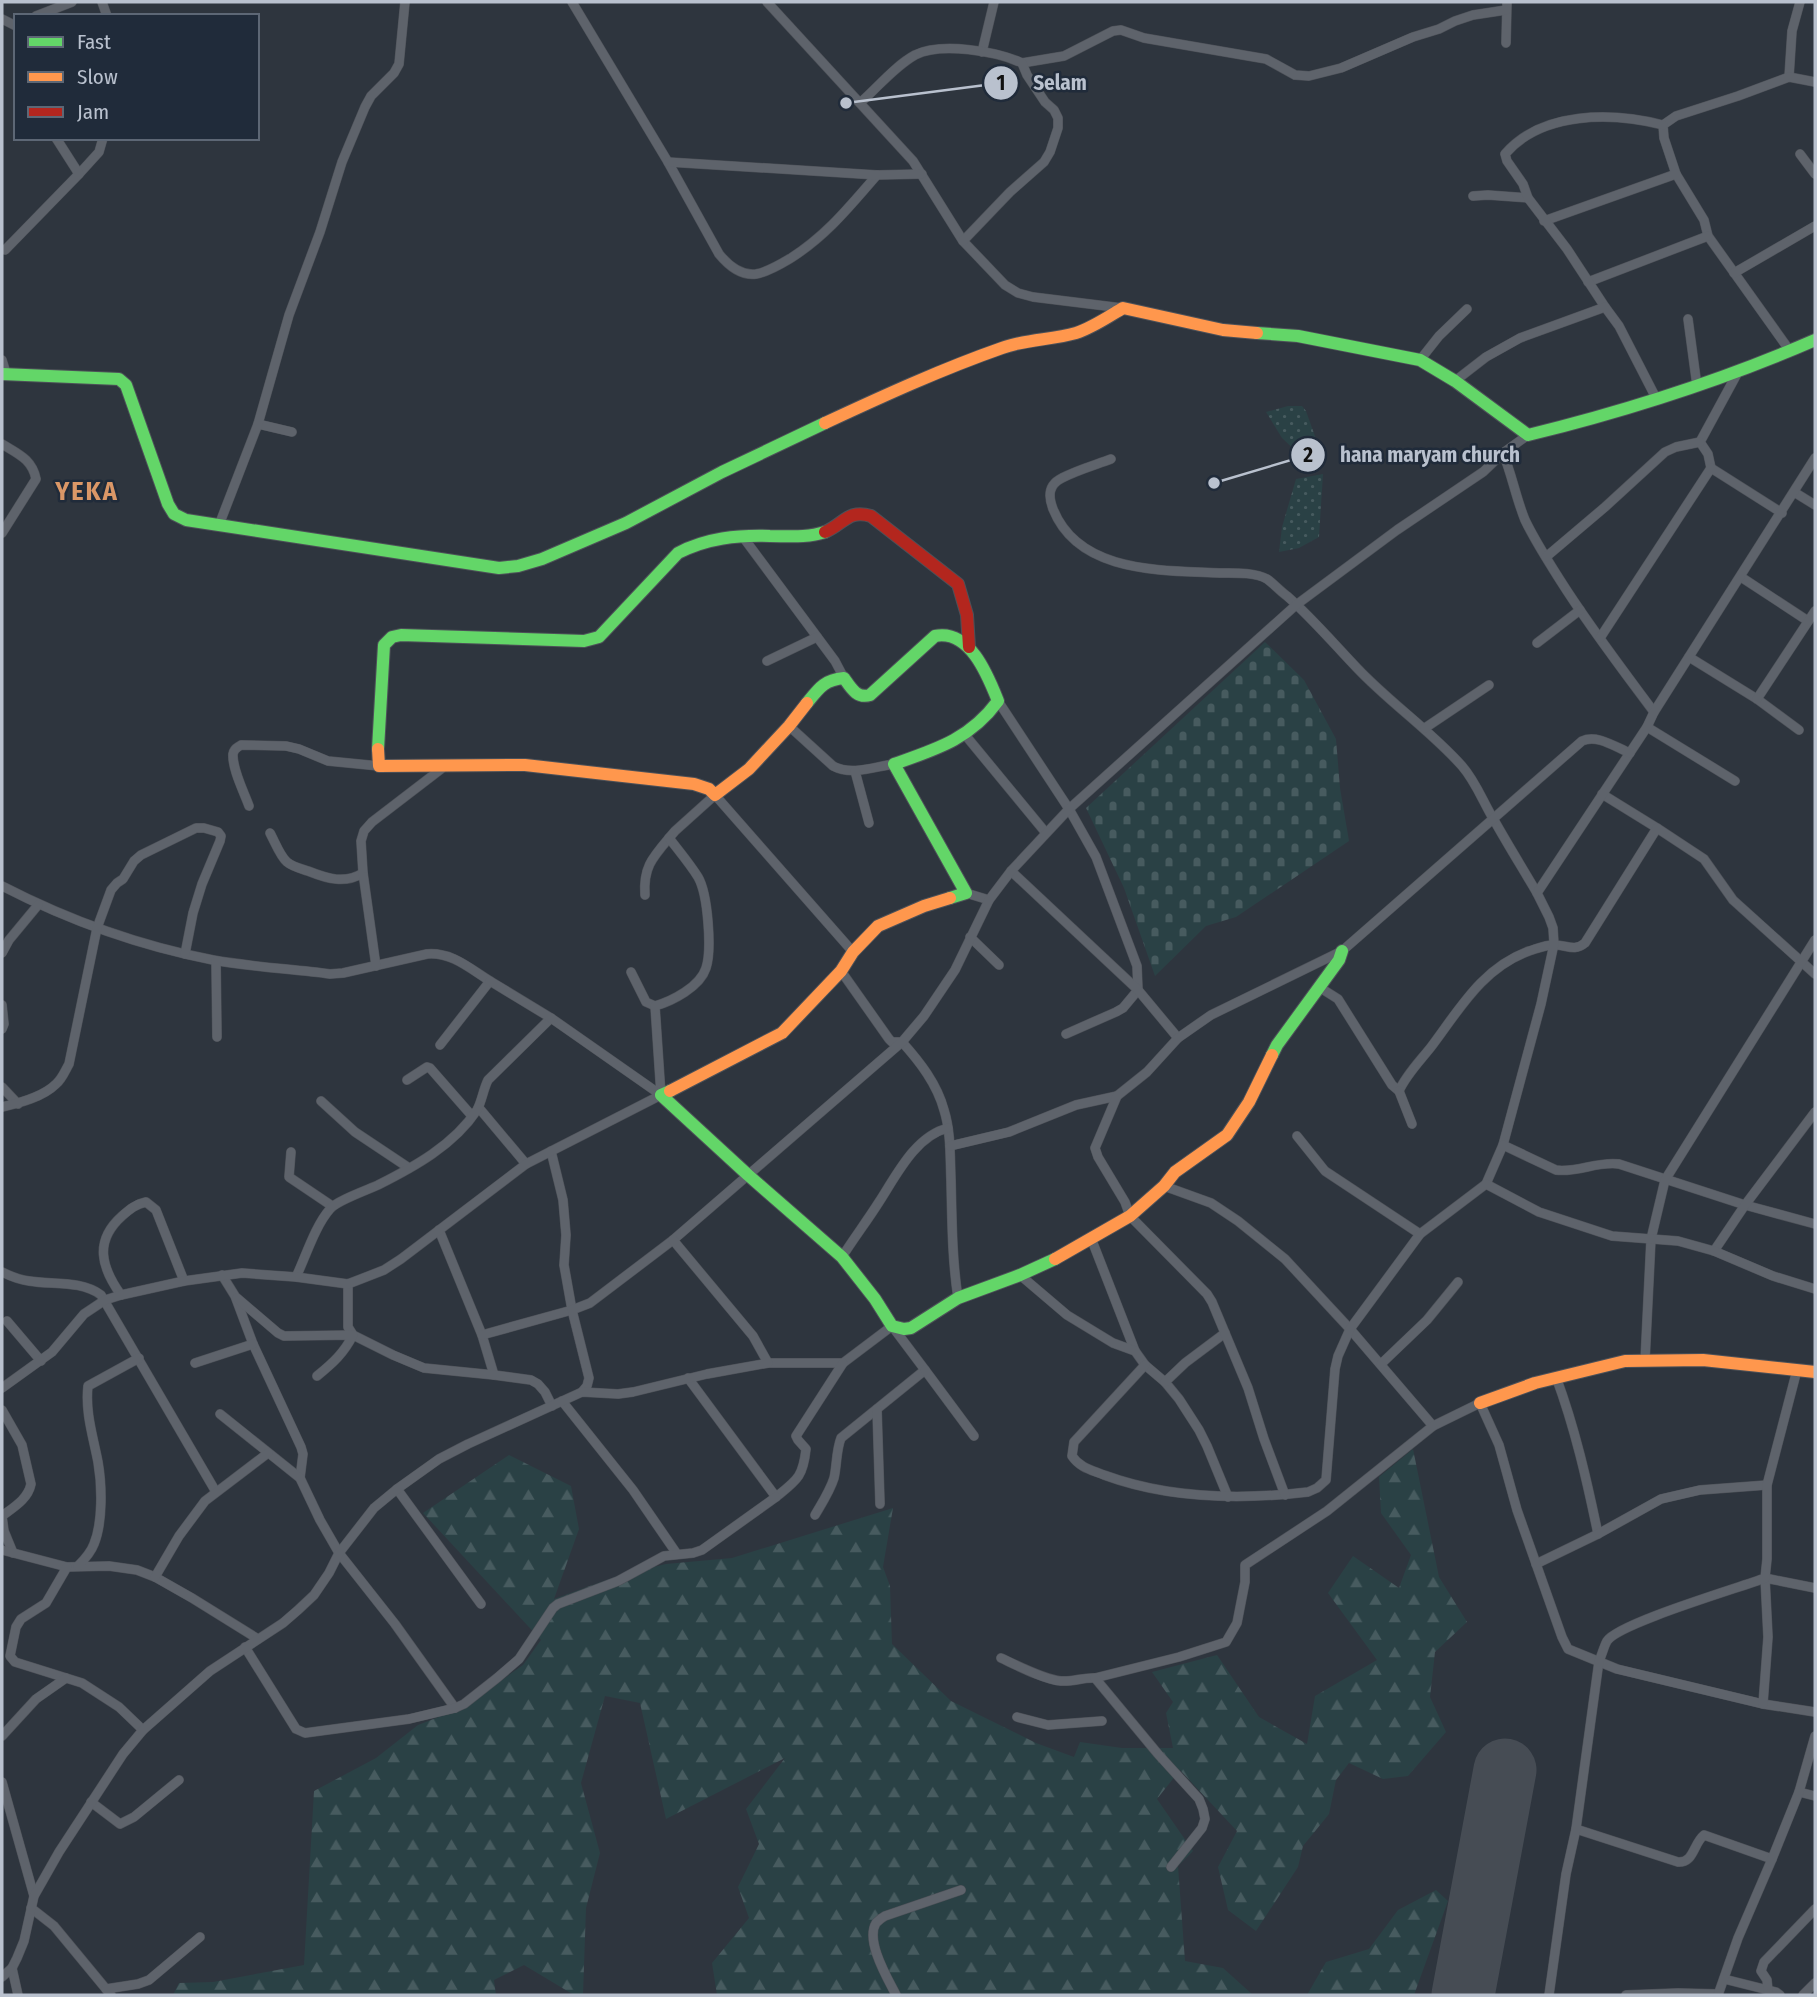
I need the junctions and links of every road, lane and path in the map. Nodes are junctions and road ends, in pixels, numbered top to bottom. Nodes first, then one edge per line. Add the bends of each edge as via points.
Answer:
1 (72, 2) edge
2 (405, 2) edge
3 (572, 2) edge
4 (767, 2) edge
5 (994, 2) edge
6 (1800, 2) edge
7 (1506, 6) edge
8 (41, 14) edge
9 (1506, 43) dead end
10 (982, 52) junction
11 (1022, 62) junction
12 (1789, 77) junction
13 (1815, 82) edge
14 (861, 102) junction
15 (1663, 125) junction
16 (57, 140) edge
17 (102, 140) edge
18 (1800, 154) dead end
19 (668, 162) junction
20 (79, 174) junction
21 (922, 174) junction
22 (1676, 174) junction
23 (1815, 174) edge
24 (877, 175) junction
25 (1473, 196) dead end
26 (1528, 198) junction
27 (1544, 221) junction
28 (1815, 226) edge
29 (1707, 236) junction
30 (963, 241) junction
31 (3, 252) edge
32 (1734, 273) junction
33 (1588, 282) junction
34 (1605, 307) junction
35 (1123, 308) junction
36 (1467, 309) dead end
37 (1688, 319) dead end
38 (1815, 340) edge
39 (1790, 351) junction
40 (2, 360) edge
41 (1420, 360) junction
42 (1738, 372) junction
43 (4, 374) edge
44 (1455, 381) junction
45 (1698, 386) junction
46 (1656, 398) junction
47 (258, 424) junction
48 (292, 432) dead end
49 (1528, 435) junction
50 (1700, 442) junction
51 (2, 444) edge
52 (1503, 453) junction
53 (1815, 458) edge
54 (1111, 459) dead end
55 (1711, 468) junction
56 (1794, 492) junction
57 (1815, 505) edge
58 (1782, 513) junction
59 (219, 526) junction
60 (2, 533) edge
61 (743, 537) junction
62 (1546, 557) junction
63 (1741, 577) junction
64 (1296, 605) junction
65 (1580, 610) junction
66 (1815, 611) edge
67 (1808, 621) junction
68 (817, 637) junction
69 (1600, 638) junction
70 (1537, 643) dead end
71 (969, 648) junction
72 (1689, 657) junction
73 (767, 661) dead end
74 (844, 678) junction
75 (1489, 685) dead end
76 (1757, 699) junction
77 (998, 701) junction
78 (1654, 712) junction
79 (789, 726) junction
80 (1647, 727) junction
81 (1425, 728) junction
82 (1799, 730) dead end
83 (966, 736) junction
84 (1630, 753) junction
85 (894, 764) junction
86 (379, 766) junction
87 (445, 766) junction
88 (855, 771) junction
89 (1735, 781) dead end
90 (1602, 794) junction
91 (715, 796) junction
92 (249, 806) dead end
93 (1069, 809) junction
94 (1493, 819) junction
95 (869, 823) dead end
96 (1657, 828) junction
97 (270, 833) dead end
98 (1046, 833) junction
99 (669, 838) junction
100 (1011, 871) junction
101 (363, 873) junction
102 (2, 886) edge
103 (966, 893) junction
104 (1537, 893) junction
105 (645, 895) dead end
106 (989, 900) junction
107 (38, 905) junction
108 (97, 928) junction
109 (970, 937) junction
110 (1815, 940) edge
111 (1554, 944) junction
112 (1342, 951) junction
113 (853, 952) junction
114 (2, 953) edge
115 (185, 954) junction
116 (216, 961) junction
117 (1802, 962) junction
118 (999, 965) dead end
119 (376, 966) junction
120 (841, 971) junction
121 (631, 972) dead end
122 (1815, 974) edge
123 (490, 981) junction
124 (1319, 987) junction
125 (1138, 990) junction
126 (2, 1005) edge
127 (655, 1006) junction
128 (551, 1018) junction
129 (2, 1029) edge
130 (1066, 1034) dead end
131 (217, 1037) dead end
132 (1178, 1038) junction
133 (902, 1042) junction
134 (440, 1045) dead end
135 (407, 1080) dead end
136 (2, 1087) edge
137 (1399, 1091) junction
138 (661, 1095) junction
139 (1117, 1096) junction
140 (321, 1101) dead end
141 (18, 1104) junction
142 (2, 1107) edge
143 (479, 1108) junction
144 (1815, 1112) edge
145 (472, 1116) junction
146 (1412, 1124) dead end
147 (948, 1128) junction
148 (1297, 1136) dead end
149 (1503, 1145) junction
150 (950, 1146) junction
151 (551, 1151) junction
152 (291, 1153) dead end
153 (526, 1164) junction
154 (409, 1168) junction
155 (748, 1175) junction
156 (1665, 1180) junction
157 (1486, 1184) junction
158 (1164, 1186) junction
159 (1745, 1205) junction
160 (332, 1206) junction
161 (1130, 1216) junction
162 (1815, 1224) edge
163 (439, 1230) junction
164 (1420, 1234) junction
165 (1091, 1238) junction
166 (1651, 1239) junction
167 (673, 1240) junction
168 (1714, 1251) junction
169 (842, 1257) junction
170 (2, 1272) edge
171 (222, 1275) junction
172 (1020, 1275) junction
173 (296, 1277) junction
174 (184, 1281) junction
175 (1458, 1282) dead end
176 (348, 1284) junction
177 (1815, 1289) edge
178 (121, 1295) junction
179 (235, 1297) junction
180 (958, 1298) junction
181 (105, 1300) junction
182 (572, 1310) junction
183 (7, 1321) dead end
184 (892, 1326) junction
185 (1350, 1329) junction
186 (1224, 1333) junction
187 (353, 1335) junction
188 (482, 1335) junction
189 (253, 1345) junction
190 (1135, 1351) junction
191 (139, 1358) junction
192 (41, 1361) junction
193 (1645, 1361) junction
194 (195, 1363) dead end
195 (768, 1363) junction
196 (843, 1363) junction
197 (1381, 1364) junction
198 (1145, 1365) junction
199 (925, 1370) junction
200 (1797, 1370) junction
201 (1815, 1372) edge
202 (494, 1375) junction
203 (317, 1376) dead end
204 (1556, 1377) junction
205 (688, 1378) junction
206 (1165, 1382) junction
207 (2, 1388) edge
208 (582, 1392) junction
209 (562, 1401) junction
210 (1480, 1403) junction
211 (552, 1406) junction
212 (877, 1409) junction
213 (2, 1410) edge
214 (220, 1414) dead end
215 (1433, 1426) junction
216 (974, 1436) dead end
217 (268, 1453) junction
218 (300, 1478) junction
219 (1767, 1485) junction
220 (397, 1489) junction
221 (216, 1492) junction
222 (1285, 1495) junction
223 (776, 1497) junction
224 (1228, 1497) junction
225 (880, 1504) dead end
226 (815, 1514) dead end
227 (1598, 1534) junction
228 (2, 1550) edge
229 (13, 1553) junction
230 (339, 1553) junction
231 (677, 1554) junction
232 (1536, 1564) junction
233 (78, 1566) junction
234 (67, 1567) junction
235 (155, 1577) junction
236 (1765, 1578) junction
237 (1815, 1588) edge
238 (481, 1604) dead end
239 (258, 1639) junction
240 (245, 1647) junction
241 (1001, 1658) dead end
242 (1599, 1661) junction
243 (66, 1678) junction
244 (1095, 1678) junction
245 (1763, 1704) junction
246 (455, 1708) junction
247 (1815, 1712) edge
248 (1017, 1717) dead end
249 (1102, 1721) dead end
250 (143, 1730) junction
251 (1815, 1736) edge
252 (2, 1737) edge
253 (179, 1780) dead end
254 (2, 1782) edge
255 (1799, 1792) junction
256 (1815, 1796) edge
257 (91, 1802) junction
258 (1576, 1829) junction
259 (1772, 1859) junction
260 (1171, 1867) dead end
261 (961, 1890) dead end
262 (34, 1896) junction
263 (31, 1908) junction
264 (1815, 1909) edge
265 (200, 1937) dead end
266 (12, 1968) junction
267 (2, 1977) edge
268 (1724, 1979) junction
269 (1815, 1983) edge
270 (108, 1992) edge
271 (1775, 1993) edge
272 (1671, 1994) edge
273 (18, 1995) edge
274 (896, 1995) edge
275 (1549, 1995) edge
276 (1626, 1995) edge
277 (1718, 1995) edge
278 (1803, 1995) edge

1 - 8 street
2 - 47 street via 399,64 371,96 342,162 289,315
3 - 19 street
4 - 14 street
5 - 10 street
6 - 12 street via 1793,25
7 - 9 street
7 - 11 street via 1455,20 1341,68 1309,76 1295,75 1266,59 1121,30 1064,56
10 - 11 street
10 - 14 street via 933,49 915,55
11 - 30 street via 1054,110 1058,128 1044,162
12 - 13 street
12 - 15 street via 1676,116
14 - 21 street
15 - 22 street
15 - 26 street via 1617,118 1568,120 1524,136 1505,154
16 - 20 street
17 - 20 street via 99,152
18 - 23 street
19 - 24 street
19 - 24 street via 719,254 730,267 756,274 810,246
20 - 31 street
21 - 24 street
21 - 30 street
22 - 27 street
22 - 29 street via 1704,220
25 - 26 street
26 - 27 street
27 - 33 street
28 - 32 street
29 - 32 street
29 - 33 street
30 - 35 street via 1018,293
32 - 39 street
33 - 34 street
34 - 44 street via 1520,338
34 - 46 street
35 - 41 street via 1223,330 1297,336
35 - 59 street via 1075,333 1004,347 898,389 626,523 518,566 499,568
36 - 41 street
37 - 45 street
38 - 39 street
39 - 42 street
40 - 43 street
41 - 44 street
42 - 45 street
42 - 50 street
43 - 59 street via 119,379 130,394 174,514
44 - 49 street
45 - 46 street
46 - 49 street
47 - 48 street
47 - 59 street
49 - 52 street
50 - 55 street
50 - 62 street via 1665,452
51 - 60 street via 27,460 36,479
52 - 62 street via 1526,521
52 - 64 street
53 - 56 street
54 - 64 street via 1060,479 1049,492 1063,530 1087,551 1116,563 1264,578
55 - 58 street
55 - 69 street
56 - 57 street
56 - 58 street
58 - 63 street
61 - 68 street
61 - 71 street via 824,533 852,513 871,516 958,584
61 - 86 street via 712,538 678,553 598,637 584,641 392,637 384,645
62 - 65 street
63 - 67 street
63 - 72 street
64 - 81 street via 1377,689
64 - 93 street
65 - 69 street
65 - 70 street
66 - 67 street
67 - 76 street
68 - 73 street
68 - 74 street
69 - 78 street
71 - 74 street via 948,635 935,636 864,697
71 - 77 street
72 - 76 street
72 - 78 street
74 - 79 street via 820,687
75 - 81 street
76 - 82 street
77 - 83 street
77 - 93 street
78 - 80 street
79 - 88 street via 833,766
79 - 91 street via 749,769
80 - 84 street
80 - 89 street
81 - 94 street via 1470,776
83 - 85 street
83 - 98 street
84 - 90 street
84 - 94 street via 1588,738
85 - 88 street
85 - 103 street
86 - 87 street
86 - 92 street via 328,761 286,746 241,746 233,753
87 - 91 street via 499,764 694,784
87 - 101 street via 364,831 360,841
88 - 95 street
90 - 96 street
90 - 104 street
91 - 99 street
91 - 113 street
93 - 98 street
93 - 125 street via 1096,858 1117,911 1137,966
94 - 104 street
94 - 112 street
96 - 111 street via 1585,943 1579,948
96 - 117 street via 1704,859 1733,900
97 - 101 street via 292,865 335,879
98 - 100 street
99 - 105 street via 647,867
99 - 127 street via 702,886 707,960 706,970 696,982
100 - 106 street
100 - 125 street
101 - 119 street
102 - 107 street
103 - 106 street
103 - 113 street via 878,926
104 - 111 street via 1553,928
106 - 109 street
107 - 108 street
107 - 114 street
108 - 115 street
108 - 115 street via 111,890 141,855 196,828 218,832 220,841 193,913
108 - 141 street via 69,1064 49,1090
109 - 118 street
109 - 133 street via 941,993
110 - 117 street
111 - 137 street via 1518,955 1475,987
111 - 149 street
112 - 124 street
112 - 132 street via 1220,1010
113 - 120 street
115 - 116 street
116 - 119 street via 331,974
116 - 131 street
117 - 122 street
117 - 156 street
119 - 123 street via 439,953
120 - 133 street via 888,1039
120 - 138 street via 782,1033
121 - 127 street via 646,1002
123 - 128 street
123 - 134 street
124 - 137 street via 1338,999
124 - 158 street via 1277,1045 1227,1135 1175,1172
125 - 130 street via 1123,1008
125 - 132 street
126 - 129 street
127 - 138 street
128 - 138 street
128 - 143 street via 488,1080
132 - 139 street
133 - 147 street via 937,1091
133 - 155 street
135 - 145 street via 430,1068
136 - 141 street
137 - 146 street
138 - 151 street
138 - 155 street
139 - 150 street via 1076,1105 1009,1132
139 - 161 street via 1095,1148
140 - 154 street via 355,1132
141 - 142 street
143 - 145 street
143 - 153 street
144 - 159 street
145 - 154 street via 440,1149
147 - 150 street
147 - 169 street via 932,1134 900,1169
148 - 164 street via 1325,1171
149 - 156 street via 1556,1170 1610,1163
149 - 157 street
150 - 180 street via 953,1270
151 - 153 street
151 - 182 street via 563,1200 564,1265
152 - 160 street via 289,1177
153 - 163 street
154 - 160 street
155 - 167 street
155 - 169 street
156 - 159 street
156 - 166 street
157 - 164 street
157 - 166 street via 1551,1216 1612,1236
158 - 161 street
158 - 185 street via 1211,1203 1262,1240
159 - 162 street
159 - 168 street
160 - 173 street
161 - 165 street
161 - 186 street via 1207,1294
163 - 176 street via 384,1270
163 - 188 street
164 - 185 street
165 - 172 street
165 - 190 street
166 - 168 street
166 - 193 street
167 - 182 street via 590,1303
167 - 195 street via 753,1336
168 - 177 street
169 - 184 street
170 - 181 street via 28,1281 89,1288
171 - 173 street
171 - 174 street
171 - 179 street
172 - 180 street
172 - 190 street via 1067,1315
173 - 176 street
174 - 178 street
174 - 178 street via 156,1210 146,1202 138,1203 112,1225 104,1241 105,1262
175 - 197 street
176 - 187 street via 348,1327
178 - 181 street
179 - 187 street via 284,1336
179 - 189 street
180 - 184 street via 911,1328
181 - 191 street
181 - 192 street via 84,1314
182 - 188 street
182 - 208 street via 589,1378
183 - 192 street
184 - 196 street
184 - 199 street
185 - 197 street
185 - 222 street via 1335,1369 1325,1480 1308,1493
186 - 206 street
186 - 222 street
187 - 202 street via 424,1368
187 - 203 street via 338,1359
188 - 202 street
189 - 194 street
189 - 218 street via 301,1447
190 - 198 street
191 - 221 street
191 - 233 street via 88,1386 101,1491 98,1531
192 - 207 street
193 - 200 street via 1703,1360
193 - 204 street via 1625,1361
195 - 196 street
195 - 205 street
196 - 223 street via 796,1436 806,1448 801,1474
197 - 215 street
198 - 206 street
198 - 224 street via 1074,1442 1074,1460 1122,1482
199 - 212 street
199 - 216 street
200 - 201 street
200 - 219 street
202 - 211 street via 531,1380
204 - 210 street
204 - 227 street
205 - 208 street via 618,1394
205 - 223 street
206 - 224 street via 1199,1430
208 - 209 street
209 - 211 street
209 - 231 street
210 - 215 street
210 - 232 street via 1499,1445
211 - 220 street via 449,1454
212 - 225 street
212 - 226 street via 841,1438 834,1479
213 - 229 street via 22,1445 31,1478 22,1501 2,1516
214 - 217 street
215 - 244 street via 1327,1511 1245,1565 1237,1623 1226,1642
217 - 218 street
217 - 221 street
218 - 230 street
219 - 227 street via 1674,1495
219 - 236 street
220 - 230 street via 374,1508
220 - 238 street
221 - 235 street via 187,1526
222 - 224 street
223 - 231 street via 702,1550
227 - 232 street
228 - 229 street
229 - 234 street
230 - 239 street via 314,1595
230 - 246 street
231 - 246 street via 558,1604 519,1658
232 - 242 street via 1569,1649
233 - 234 street
233 - 235 street via 122,1566
234 - 243 street via 46,1603 21,1619 10,1656 15,1662
235 - 239 street
236 - 237 street
236 - 242 street via 1619,1631 1607,1641
236 - 245 street via 1768,1637
239 - 240 street
240 - 246 street via 296,1729 305,1733
240 - 250 street
241 - 244 street via 1058,1681
242 - 245 street
242 - 258 street
243 - 250 street via 108,1699
243 - 252 street via 36,1699
244 - 260 street via 1199,1799 1205,1819 1202,1828
245 - 247 street
248 - 249 street via 1048,1725
250 - 257 street
251 - 255 street
253 - 257 street via 121,1824
254 - 262 street
255 - 256 street
255 - 259 street
257 - 262 street
258 - 259 street via 1684,1863 1704,1835
258 - 275 street
259 - 268 street
261 - 274 street via 876,1923 873,1940
262 - 263 street
263 - 266 street
263 - 270 street via 54,1926
264 - 271 street via 1764,1962 1761,1970
265 - 270 street via 149,1980
266 - 267 street
266 - 273 street
268 - 271 street
268 - 277 street
269 - 278 street
272 - 276 street
272 - 277 street

